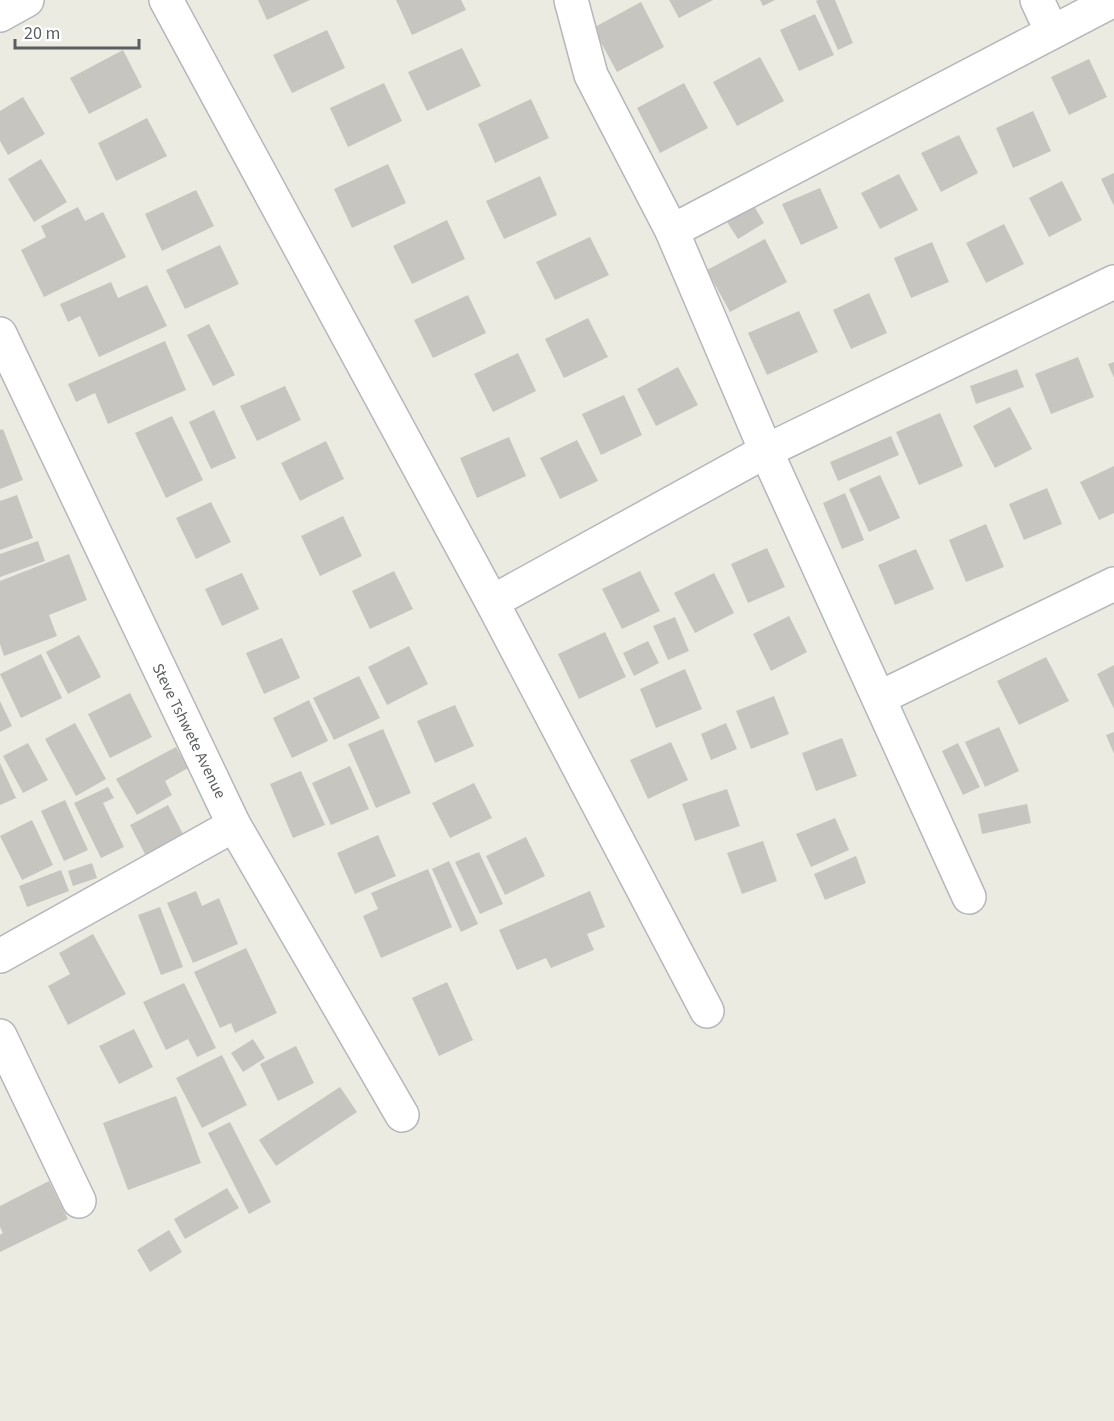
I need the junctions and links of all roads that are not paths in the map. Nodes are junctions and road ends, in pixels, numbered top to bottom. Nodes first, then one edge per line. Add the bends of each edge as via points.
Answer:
1 (27, 0) edge
2 (166, 0) edge
3 (571, 0) edge
4 (1037, 0) edge
5 (1114, 0) edge
6 (0, 15) edge
7 (1052, 32) junction
8 (672, 231) junction
9 (1114, 282) edge
10 (0, 334) edge
11 (766, 451) junction
12 (1114, 584) edge
13 (492, 602) junction
14 (879, 698) junction
15 (234, 825) junction
16 (969, 897) dead end
17 (0, 956) edge
18 (707, 1011) dead end
19 (0, 1036) edge
20 (402, 1115) dead end
21 (79, 1201) dead end

1 - 6 street
2 - 13 street
3 - 8 street via 591,75
4 - 7 street
5 - 7 street
7 - 8 street
8 - 11 street
9 - 11 street
10 - 15 street, Steve Tshwete Avenue
11 - 13 street
11 - 14 street
12 - 14 street
13 - 18 street
14 - 16 street
15 - 17 street
15 - 20 street, Steve Tshwete Avenue
19 - 21 street

